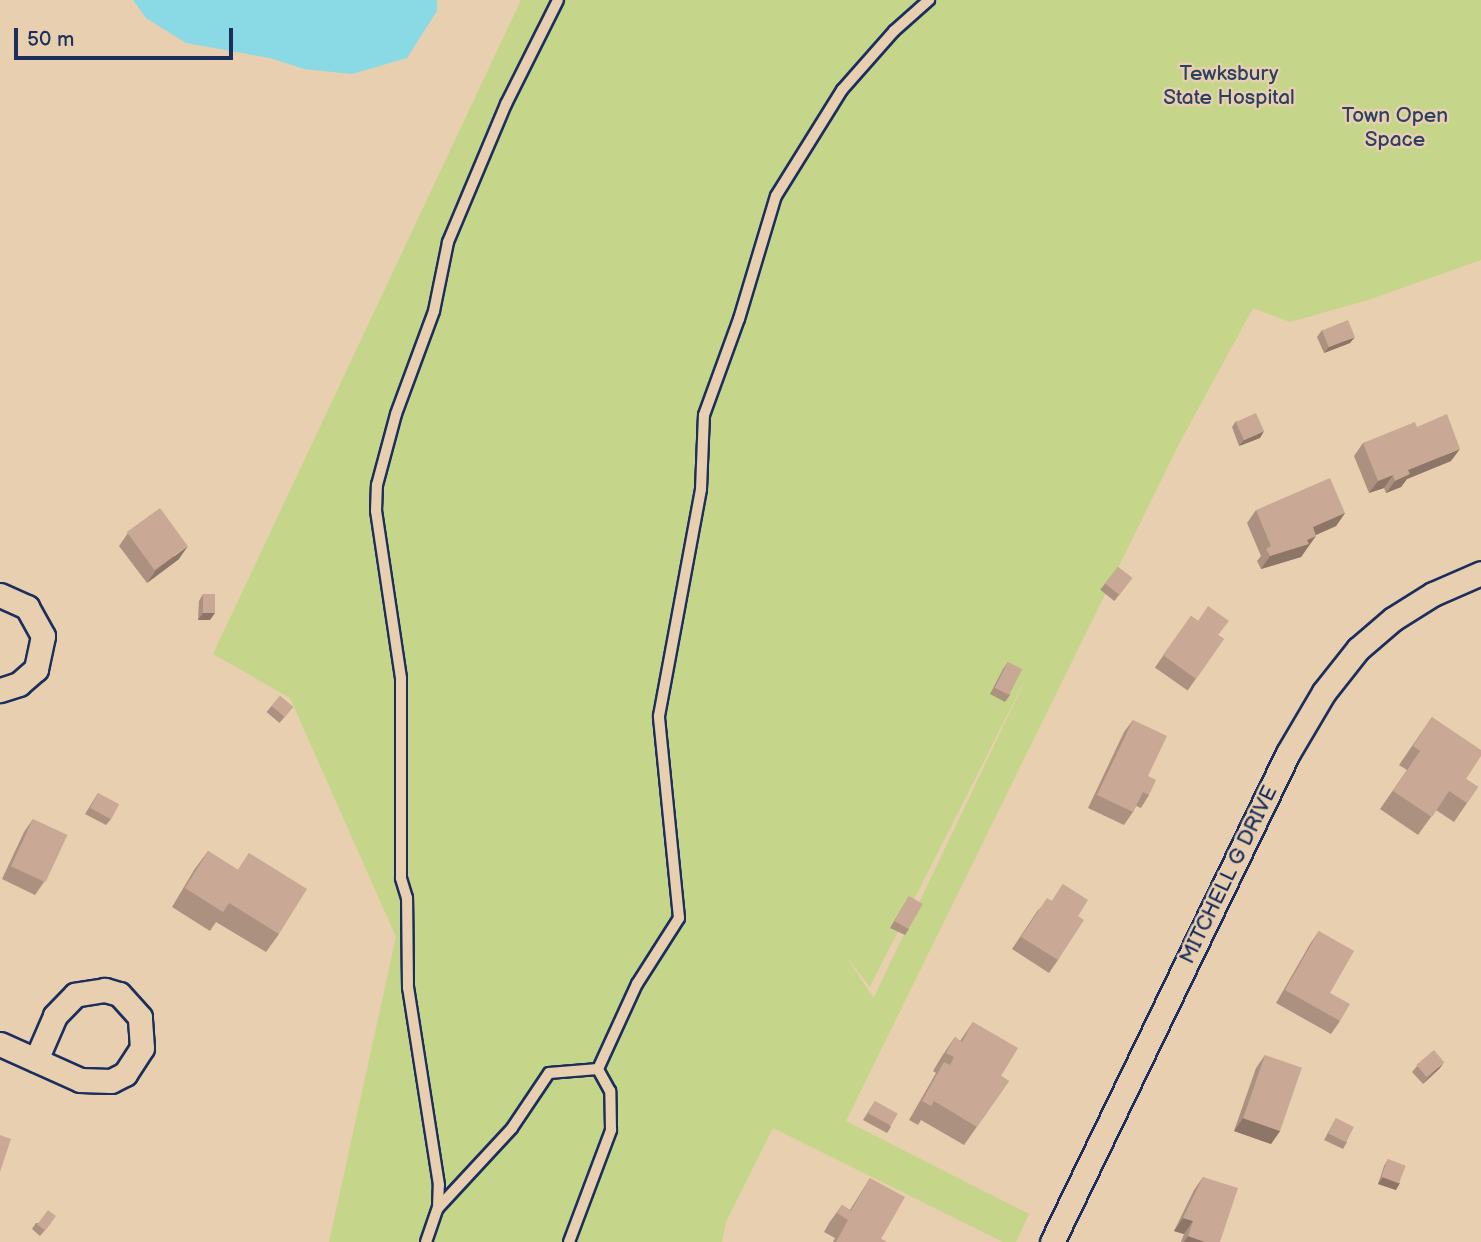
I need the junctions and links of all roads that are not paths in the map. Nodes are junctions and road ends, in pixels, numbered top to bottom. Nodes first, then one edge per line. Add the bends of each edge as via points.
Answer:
1 (558, 0) edge
2 (929, 0) edge
3 (1481, 573) edge
4 (0, 596) edge
5 (0, 690) edge
6 (0, 1044) edge
7 (36, 1060) junction
8 (598, 1069) junction
9 (438, 1208) junction
10 (426, 1242) edge
11 (569, 1242) edge
12 (1052, 1242) edge

1 - 9 lane via 526,60 448,242 434,311 396,414 377,485 376,511 400,664 401,878 407,898 408,988 439,1185
2 - 8 lane via 894,31 842,90 776,196 735,333 712,388 704,415 701,489 659,716 679,918 632,992
3 - 12 street, MITCHELL G DRIVE via 1433,594 1393,619 1358,649 1324,692 1288,753
4 - 5 street via 18,601 35,615 43,648 28,678
6 - 7 street
7 - 7 street via 79,1080 111,1081 125,1074 142,1048 140,1017 131,1004 112,992 90,990 75,995 55,1016
8 - 9 lane via 549,1073 512,1128
8 - 11 lane via 610,1091 611,1130
9 - 10 lane

